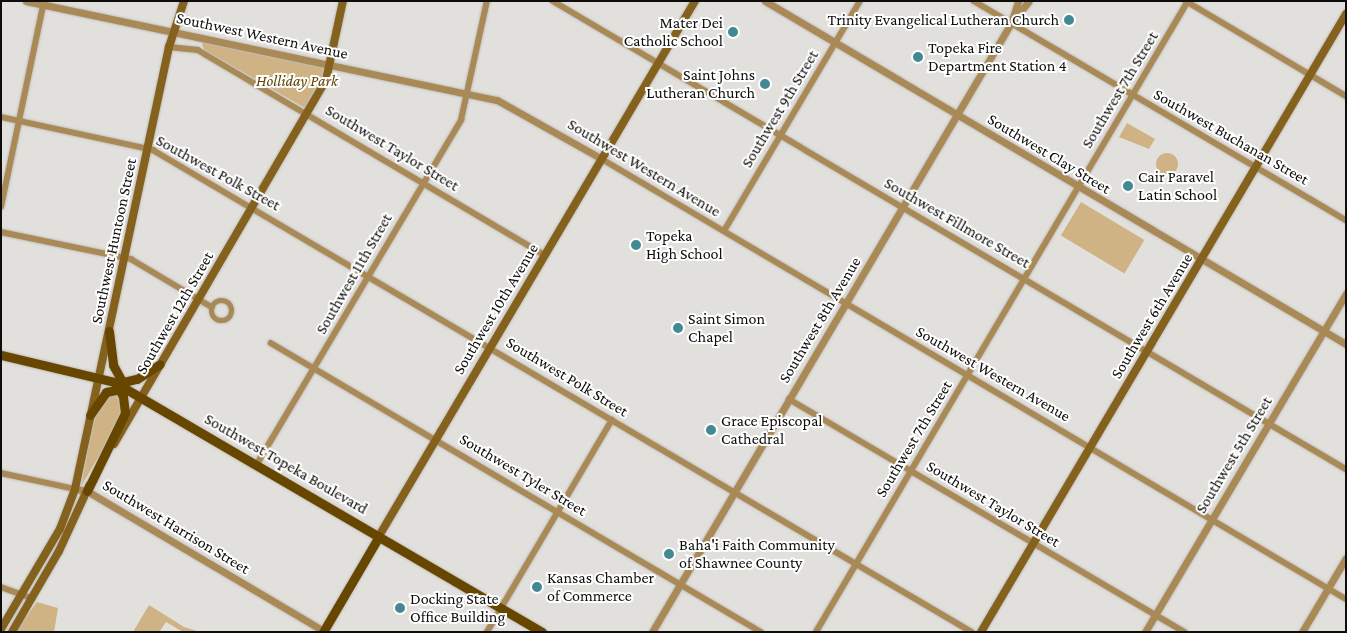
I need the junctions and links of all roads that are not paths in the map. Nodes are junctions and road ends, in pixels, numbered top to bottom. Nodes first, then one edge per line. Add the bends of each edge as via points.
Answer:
1 (26, 1) edge
2 (184, 1) edge
3 (343, 1) edge
4 (487, 1) edge
5 (553, 1) edge
6 (695, 1) edge
7 (765, 1) edge
8 (860, 1) edge
9 (974, 1) edge
10 (1018, 1) edge
11 (1029, 1) edge
12 (1187, 1) edge
13 (44, 3) edge
14 (1346, 14) edge
15 (1011, 23) junction
16 (174, 31) junction
17 (835, 43) junction
18 (169, 48) junction
19 (658, 63) junction
20 (330, 64) junction
21 (1310, 74) junction
22 (468, 94) junction
23 (1133, 95) junction
24 (1346, 96) edge
25 (307, 113) junction
26 (957, 116) junction
27 (1, 117) edge
28 (19, 121) junction
29 (780, 136) junction
30 (148, 148) junction
31 (602, 159) junction
32 (1255, 167) junction
33 (424, 182) junction
34 (1078, 188) junction
35 (1, 207) edge
36 (252, 207) junction
37 (902, 207) junction
38 (1346, 220) edge
39 (724, 231) junction
40 (1, 232) edge
41 (545, 255) junction
42 (125, 258) junction
43 (1201, 259) junction
44 (369, 276) junction
45 (1024, 279) junction
46 (1346, 293) edge
47 (199, 299) junction
48 (846, 303) junction
49 (212, 307) dead end
50 (108, 331) junction
51 (1323, 331) junction
52 (271, 343) dead end
53 (1346, 344) edge
54 (491, 347) junction
55 (1146, 352) junction
56 (1, 355) edge
57 (160, 364) junction
58 (314, 368) junction
59 (98, 376) junction
60 (968, 376) junction
61 (121, 386) junction
62 (142, 397) junction
63 (789, 399) junction
64 (90, 415) junction
65 (612, 420) junction
66 (1268, 423) junction
67 (436, 440) junction
68 (1091, 446) junction
69 (257, 464) junction
70 (1346, 469) edge
71 (911, 472) junction
72 (1, 473) edge
73 (76, 489) junction
74 (87, 490) junction
75 (735, 492) junction
76 (557, 512) junction
77 (1212, 519) junction
78 (380, 536) junction
79 (1033, 544) junction
80 (1346, 558) edge
81 (856, 564) junction
82 (680, 584) junction
83 (1, 588) edge
84 (1328, 589) junction
85 (23, 592) junction
86 (32, 598) junction
87 (1346, 599) edge
88 (502, 608) junction
89 (1155, 615) junction
90 (1, 629) edge
91 (324, 631) edge
92 (12, 632) edge
93 (487, 632) edge
94 (542, 632) edge
95 (652, 632) edge
96 (761, 632) edge
97 (816, 632) edge
98 (972, 632) edge
99 (981, 632) edge
100 (1145, 632) edge
101 (1184, 632) edge
102 (1302, 632) edge

1 - 13 street, Southwest Western Avenue
2 - 16 main road, Southwest Huntoon Street
3 - 20 main road, Southwest 12th Street
4 - 22 street, Southwest 11th Street
5 - 19 street, Southwest Fillmore Street
6 - 19 main road, Southwest 10th Avenue
7 - 17 street, Southwest Clay Street
8 - 17 street, Southwest 9th Street
9 - 15 street, Southwest Buchanan Street
10 - 15 street, Southwest 8th Avenue
11 - 15 street, Southwest 8th Avenue
12 - 21 street
12 - 23 street, Southwest 7th Street
13 - 16 street, Southwest Western Avenue
13 - 28 street
14 - 21 main road, Southwest 6th Avenue
15 - 23 street, Southwest Buchanan Street
15 - 26 street, Southwest 8th Avenue
16 - 18 main road, Southwest Huntoon Street
16 - 20 street, Southwest Western Avenue
17 - 26 street, Southwest Clay Street
17 - 29 street, Southwest 9th Street
18 - 25 street, Southwest Taylor Street via 198,50
18 - 30 main road, Southwest Huntoon Street
19 - 29 street, Southwest Fillmore Street
19 - 31 main road, Southwest 10th Avenue
20 - 22 street, Southwest Western Avenue
20 - 25 main road, Southwest 12th Street via 326,80
21 - 24 street
21 - 32 main road, Southwest 6th Avenue
22 - 31 street, Southwest Western Avenue via 505,103
22 - 33 street, Southwest 11th Street via 461,120
23 - 32 street, Southwest Buchanan Street
23 - 34 street, Southwest 7th Street
25 - 33 street, Southwest Taylor Street
25 - 36 main road, Southwest 12th Street
26 - 34 street, Southwest Clay Street
26 - 37 street, Southwest 8th Avenue
27 - 28 street, Southwest Polk Street
28 - 30 street, Southwest Polk Street
28 - 35 street
29 - 37 street, Southwest Fillmore Street
29 - 39 street, Southwest 9th Street
30 - 36 street, Southwest Polk Street
30 - 42 main road, Southwest Huntoon Street
31 - 39 street, Southwest Western Avenue
31 - 41 main road, Southwest 10th Avenue
32 - 38 street, Southwest Buchanan Street
32 - 43 main road, Southwest 6th Avenue
33 - 41 street, Southwest Taylor Street
33 - 44 street, Southwest 11th Street
34 - 43 street, Southwest Clay Street
34 - 45 street, Southwest 7th Street
36 - 44 street, Southwest Polk Street
36 - 47 main road, Southwest 12th Street
37 - 45 street, Southwest Fillmore Street
37 - 48 street, Southwest 8th Avenue
39 - 48 street, Southwest Western Avenue
40 - 42 street
41 - 54 main road, Southwest 10th Avenue
42 - 47 street
42 - 50 main road, Southwest Huntoon Street
43 - 51 street, Southwest Clay Street
43 - 55 main road, Southwest 6th Avenue
44 - 54 street, Southwest Polk Street
44 - 58 street, Southwest 11th Street
45 - 55 street, Southwest Fillmore Street
45 - 60 street, Southwest 7th Street
46 - 51 street, Southwest 5th Street
47 - 49 street
47 - 57 main road, Southwest 12th Street
48 - 60 street, Southwest Western Avenue
48 - 63 street, Southwest 8th Avenue
50 - 59 main road, Southwest Huntoon Street
50 - 61 main road via 113,365
51 - 53 street, Southwest Clay Street
51 - 66 street, Southwest 5th Street
52 - 58 street, Southwest Tyler Street
54 - 65 street, Southwest Polk Street
54 - 67 main road, Southwest 10th Avenue
55 - 66 street, Southwest Fillmore Street
55 - 68 main road, Southwest 6th Avenue
56 - 59 main road, Southwest Topeka Boulevard
57 - 61 main road
57 - 62 main road, Southwest 12th Street
58 - 67 street, Southwest Tyler Street
58 - 69 street, Southwest 11th Street
59 - 61 main road, Southwest Topeka Boulevard
59 - 64 main road, Southwest Huntoon Street
60 - 68 street, Southwest Western Avenue
60 - 71 street, Southwest 7th Street
61 - 62 main road, Southwest Topeka Boulevard
61 - 64 main road via 106,392
61 - 74 main road via 123,418
62 - 69 main road, Southwest Topeka Boulevard
62 - 74 main road, Southwest 12th Street
63 - 71 street, Southwest Taylor Street
63 - 75 street, Southwest 8th Avenue
64 - 73 main road, Southwest Huntoon Street
65 - 75 street, Southwest Polk Street
65 - 76 street
66 - 70 street, Southwest Fillmore Street
66 - 77 street, Southwest 5th Street
67 - 76 street, Southwest Tyler Street
67 - 78 main road, Southwest 10th Avenue
68 - 77 street, Southwest Western Avenue
68 - 79 main road, Southwest 6th Avenue
69 - 78 main road, Southwest Topeka Boulevard
71 - 79 street, Southwest Taylor Street
71 - 81 street, Southwest 7th Street
72 - 73 street, Southwest Harrison Street
73 - 74 street, Southwest Harrison Street
73 - 85 main road via 65,520
74 - 86 main road, Southwest 12th Street
74 - 91 street, Southwest Harrison Street
75 - 81 street, Southwest Polk Street
75 - 82 street, Southwest 8th Avenue
76 - 82 street, Southwest Tyler Street
76 - 88 street
77 - 84 street, Southwest Western Avenue
77 - 89 street, Southwest 5th Street
78 - 88 main road, Southwest Topeka Boulevard
78 - 91 main road, Southwest 10th Avenue
79 - 89 street, Southwest Taylor Street
79 - 99 main road, Southwest 6th Avenue
80 - 84 street
81 - 97 street, Southwest 7th Street
81 - 98 street, Southwest Polk Street
82 - 95 street, Southwest 8th Avenue
82 - 96 street, Southwest Tyler Street
83 - 85 street
84 - 87 street, Southwest Western Avenue
84 - 102 street
85 - 86 street
85 - 90 main road
86 - 92 main road, Southwest 12th Street
88 - 93 street
88 - 94 main road, Southwest Topeka Boulevard
89 - 100 street, Southwest 5th Street
89 - 101 street, Southwest Taylor Street

